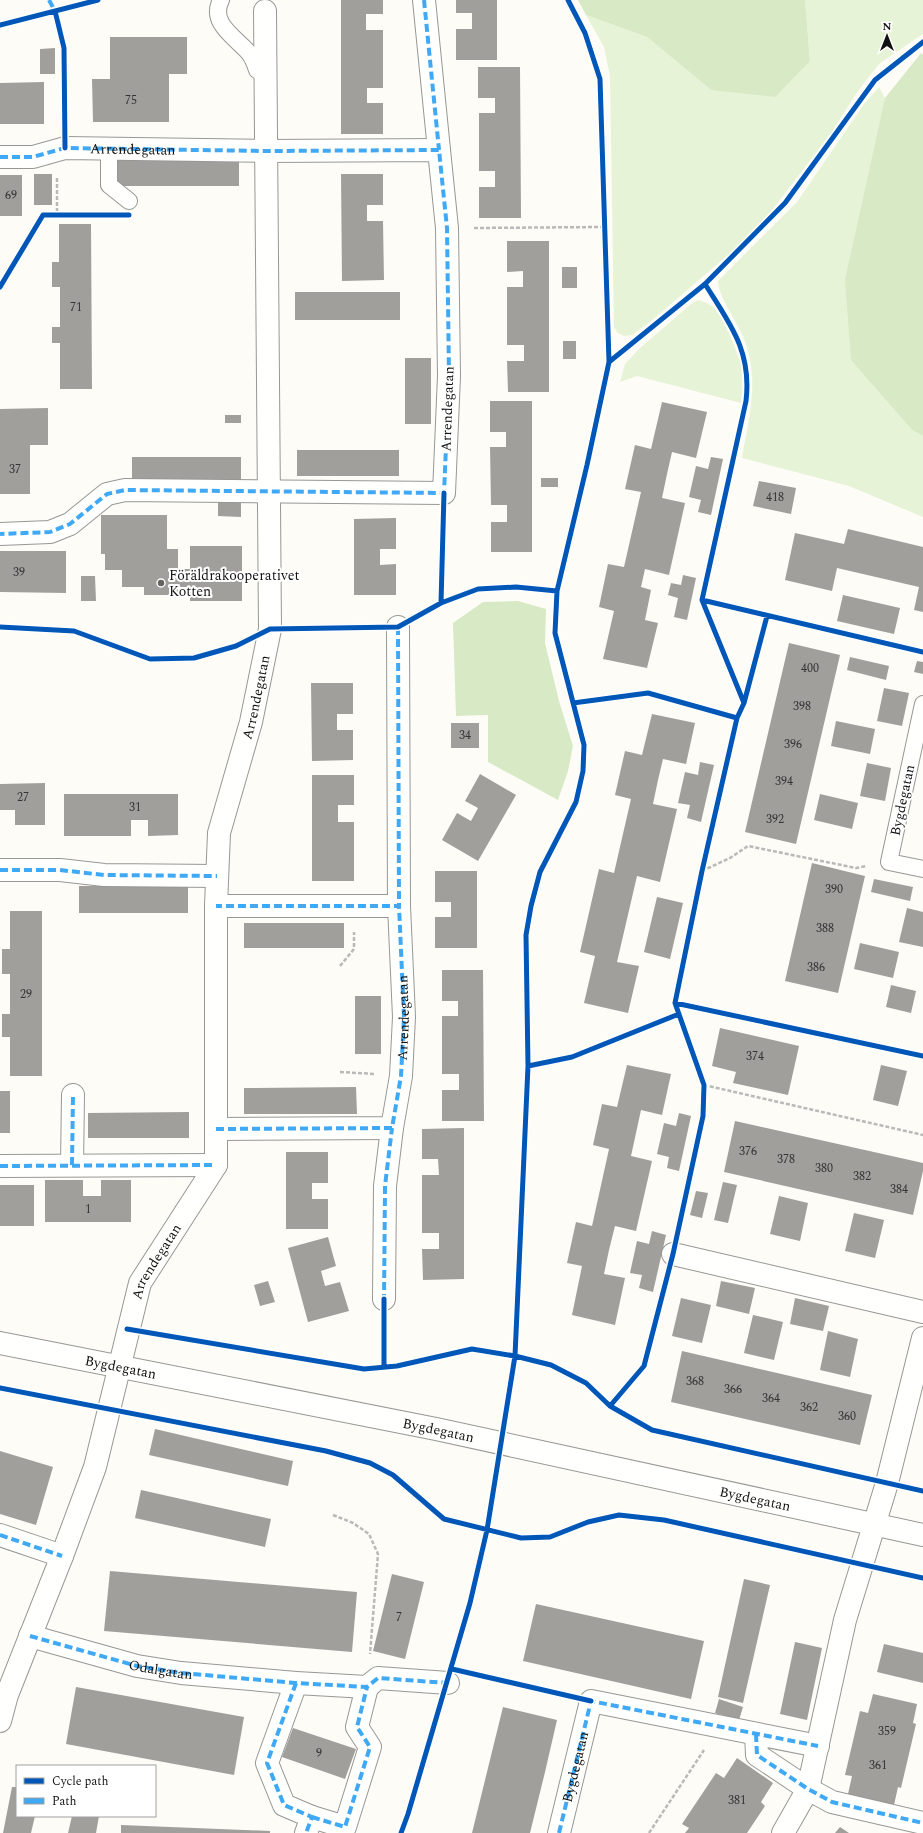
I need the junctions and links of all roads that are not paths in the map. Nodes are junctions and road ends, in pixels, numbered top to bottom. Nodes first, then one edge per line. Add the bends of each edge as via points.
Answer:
1 (221, 0) edge
2 (424, 0) edge
3 (265, 11) dead end
4 (266, 70) junction
5 (109, 149) junction
6 (439, 150) junction
7 (266, 151) junction
8 (0, 157) edge
9 (129, 200) dead end
10 (269, 490) junction
11 (0, 534) edge
12 (398, 627) dead end
13 (923, 704) edge
14 (923, 869) edge
15 (0, 870) edge
16 (217, 876) junction
17 (216, 906) junction
18 (399, 906) junction
19 (73, 1095) dead end
20 (392, 1128) junction
21 (216, 1129) junction
22 (216, 1164) junction
23 (0, 1166) edge
24 (72, 1166) junction
25 (673, 1254) dead end
26 (384, 1299) dead end
27 (923, 1312) edge
28 (923, 1338) edge
29 (0, 1343) edge
30 (118, 1368) junction
31 (875, 1526) junction
32 (0, 1535) edge
33 (923, 1535) edge
34 (62, 1556) junction
35 (30, 1636) junction
36 (372, 1682) junction
37 (296, 1683) junction
38 (448, 1683) dead end
39 (0, 1721) edge
40 (756, 1734) junction
41 (818, 1746) junction
42 (808, 1790) junction
43 (923, 1823) edge
44 (309, 1825) edge
45 (559, 1833) edge
46 (783, 1833) edge

1 - 4 lane via 217,16 222,25 250,55 257,70
2 - 6 street, Arrendegatan
3 - 4 street, Arrendegatan
4 - 7 street, Arrendegatan
5 - 7 street, Arrendegatan
5 - 8 street, Arrendegatan via 65,148 33,157
5 - 9 lane via 108,185
6 - 7 street, Arrendegatan
6 - 10 street, Arrendegatan via 448,228 449,376 444,493
7 - 10 street, Arrendegatan
10 - 11 street, Arrendegatan via 125,490 107,494 70,524 50,532
10 - 16 street, Arrendegatan via 270,629 251,722 219,833
12 - 18 street, Arrendegatan
13 - 14 lane, Bygdegatan via 889,862
15 - 16 street via 60,870 104,875
16 - 17 street, Arrendegatan
17 - 18 street
17 - 21 street, Arrendegatan
18 - 20 street, Arrendegatan via 404,1017 401,1076
19 - 24 street
20 - 21 street
20 - 26 street, Arrendegatan via 386,1186
21 - 22 street, Arrendegatan
22 - 24 street
22 - 30 street, Arrendegatan via 140,1283
23 - 24 street
25 - 27 street
28 - 31 street
29 - 30 street, Bygdegatan
30 - 31 street, Bygdegatan via 436,1429
30 - 34 street via 95,1467
31 - 33 street, Bygdegatan
31 - 41 street via 845,1620
32 - 34 street
34 - 35 street
35 - 37 street, Odalgatan via 137,1666 181,1673
35 - 39 street via 7,1695
36 - 37 street, Odalgatan
36 - 38 street, Odalgatan
36 - 44 street via 357,1726 370,1746 345,1827
37 - 44 street via 267,1763 284,1805
40 - 41 street, Bygdegatan
40 - 42 street via 757,1755
40 - 45 street, Bygdegatan via 591,1701
41 - 42 street
42 - 43 street via 832,1802
42 - 46 street

